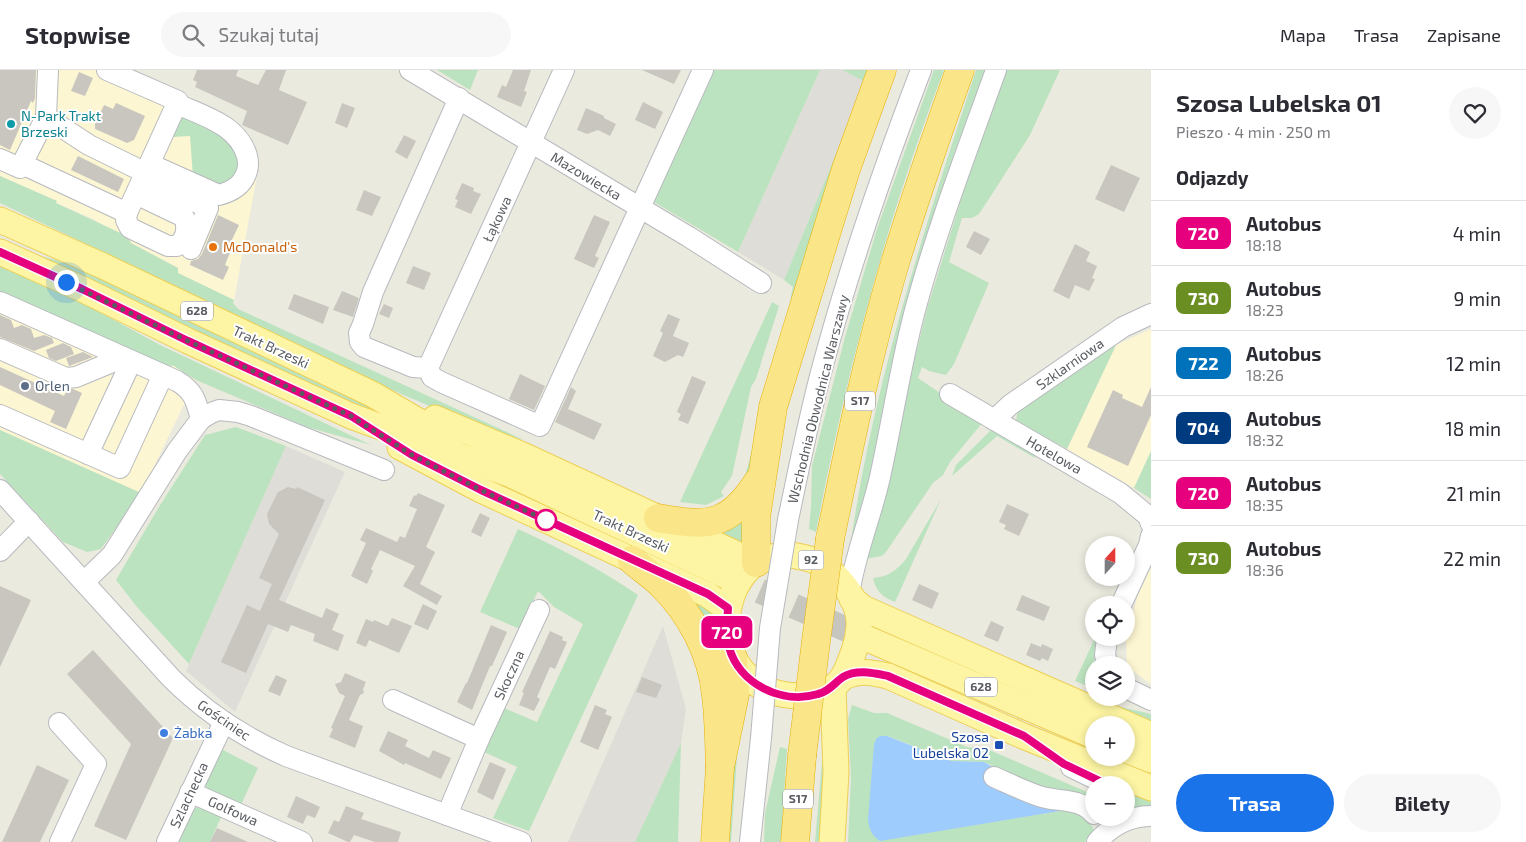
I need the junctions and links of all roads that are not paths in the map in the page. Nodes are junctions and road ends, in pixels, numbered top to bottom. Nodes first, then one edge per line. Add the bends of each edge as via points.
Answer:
1 (48, 70) edge
2 (107, 70) edge
3 (410, 70) edge
4 (564, 70) edge
5 (704, 70) edge
6 (882, 70) edge
7 (921, 70) edge
8 (960, 70) edge
9 (996, 70) edge
10 (459, 98) junction
11 (177, 104) junction
12 (46, 117) junction
13 (532, 144) junction
14 (0, 159) edge
15 (22, 164) junction
16 (144, 177) junction
17 (641, 209) junction
18 (127, 213) junction
19 (0, 220) edge
20 (0, 252) edge
21 (761, 284) dead end
22 (3, 307) edge
23 (1151, 314) edge
24 (0, 348) edge
25 (131, 362) junction
26 (428, 368) junction
27 (163, 375) junction
28 (372, 394) junction
29 (950, 394) dead end
30 (0, 415) edge
31 (351, 416) junction
32 (201, 419) junction
33 (994, 420) junction
34 (88, 454) junction
35 (384, 470) dead end
36 (509, 474) junction
37 (761, 477) junction
38 (0, 490) edge
39 (658, 518) junction
40 (29, 521) junction
41 (1151, 524) edge
42 (1151, 536) edge
43 (0, 551) edge
44 (632, 560) junction
45 (756, 563) junction
46 (726, 576) tunnel mouth
47 (84, 582) junction
48 (1124, 596) edge
49 (851, 597) junction
50 (728, 608) junction
51 (539, 610) dead end
52 (868, 639) tunnel mouth
53 (734, 658) junction
54 (838, 683) junction
55 (1135, 692) edge
56 (393, 700) dead end
57 (1151, 700) edge
58 (224, 722) junction
59 (59, 723) dead end
60 (1085, 732) edge
61 (1024, 736) junction
62 (1151, 736) edge
63 (479, 740) junction
64 (1135, 754) edge
65 (1151, 760) edge
66 (720, 768) junction
67 (1089, 776) edge
68 (994, 777) dead end
69 (1151, 788) edge
70 (190, 792) junction
71 (1085, 806) edge
72 (447, 815) junction
73 (1135, 816) edge
74 (1151, 816) edge
75 (492, 837) edge
76 (60, 842) edge
77 (167, 842) edge
78 (302, 842) edge
79 (521, 842) edge
80 (715, 842) edge
81 (750, 842) edge
82 (795, 842) edge
83 (832, 842) edge

1 - 12 street
2 - 11 street via 178,101
3 - 10 street, Mazowiecka
4 - 13 street, Łąkowa
5 - 17 street
6 - 37 highway via 846,169 781,378
7 - 81 street, Wschodnia Obwodnica Warszawy, bridge via 893,142 841,300 822,367 788,520 770,628
8 - 82 highway, S17, bridge via 895,264 865,376 830,540 802,756
9 - 49 street via 942,223 915,312 874,503 855,561
10 - 13 street, Mazowiecka
10 - 26 street via 373,292 359,333 364,347 413,367
11 - 16 street
11 - 16 street via 219,123 237,138 248,159 245,177 239,186 219,195
12 - 15 street
12 - 16 street
13 - 17 street, Mazowiecka
13 - 26 street, Łąkowa
14 - 15 street via 20,168
15 - 18 street
16 - 18 street
16 - 18 street via 184,217 186,234 177,246 168,246 130,228
17 - 21 street, Mazowiecka
17 - 26 street via 540,426 441,382 432,377
19 - 28 main road, Trakt Brzeski / 628
20 - 31 main road, Trakt Brzeski / 628
22 - 25 street
23 - 33 street, Szklarniowa via 1123,327 1010,405
24 - 25 street via 66,378 117,360
25 - 27 street
25 - 34 street
27 - 32 street via 187,387 195,398
27 - 34 street via 120,468
28 - 36 main road, Trakt Brzeski / 628
28 - 39 main road via 527,456
29 - 33 street, Hotelowa
30 - 34 street
31 - 36 main road, Trakt Brzeski / 628
31 - 44 main road via 412,455
32 - 35 street via 219,410 244,414
32 - 47 street via 177,451 112,555
33 - 41 street, Hotelowa via 1120,493 1148,516
36 - 46 main road, Trakt Brzeski / 628
37 - 39 highway via 742,503 714,521 700,524
37 - 45 highway via 755,528
38 - 40 street, Gościniec
39 - 45 main road
40 - 43 street
40 - 47 street, Gościniec
42 - 48 street
44 - 50 main road via 708,594
44 - 66 highway via 672,596 704,646 716,693
45 - 49 main road, 92 via 785,554 814,561 839,579
45 - 50 main road, 92 via 739,580
47 - 58 street, Gościniec via 176,683
49 - 54 main road, 92 via 857,612 859,632 853,654
49 - 62 main road via 874,614
50 - 53 main road, 92 via 727,636
51 - 63 street, Skoczna
52 - 60 main road, 628
53 - 54 main road, 92 via 749,679 780,695 818,694
53 - 66 highway via 735,694
54 - 61 main road via 854,673 888,676
54 - 83 main road
55 - 57 street
56 - 63 street
58 - 70 street, Szlachecka
58 - 72 street, Gościniec via 286,756
59 - 76 street via 96,764
61 - 67 street via 1064,764
61 - 69 main road
63 - 72 street, Skoczna
64 - 65 main road
66 - 80 highway
68 - 71 street via 1041,797
70 - 77 street, Szlachecka
70 - 78 street, Golfowa
72 - 75 street, Gościniec
73 - 74 street
75 - 79 street, Gościniec

